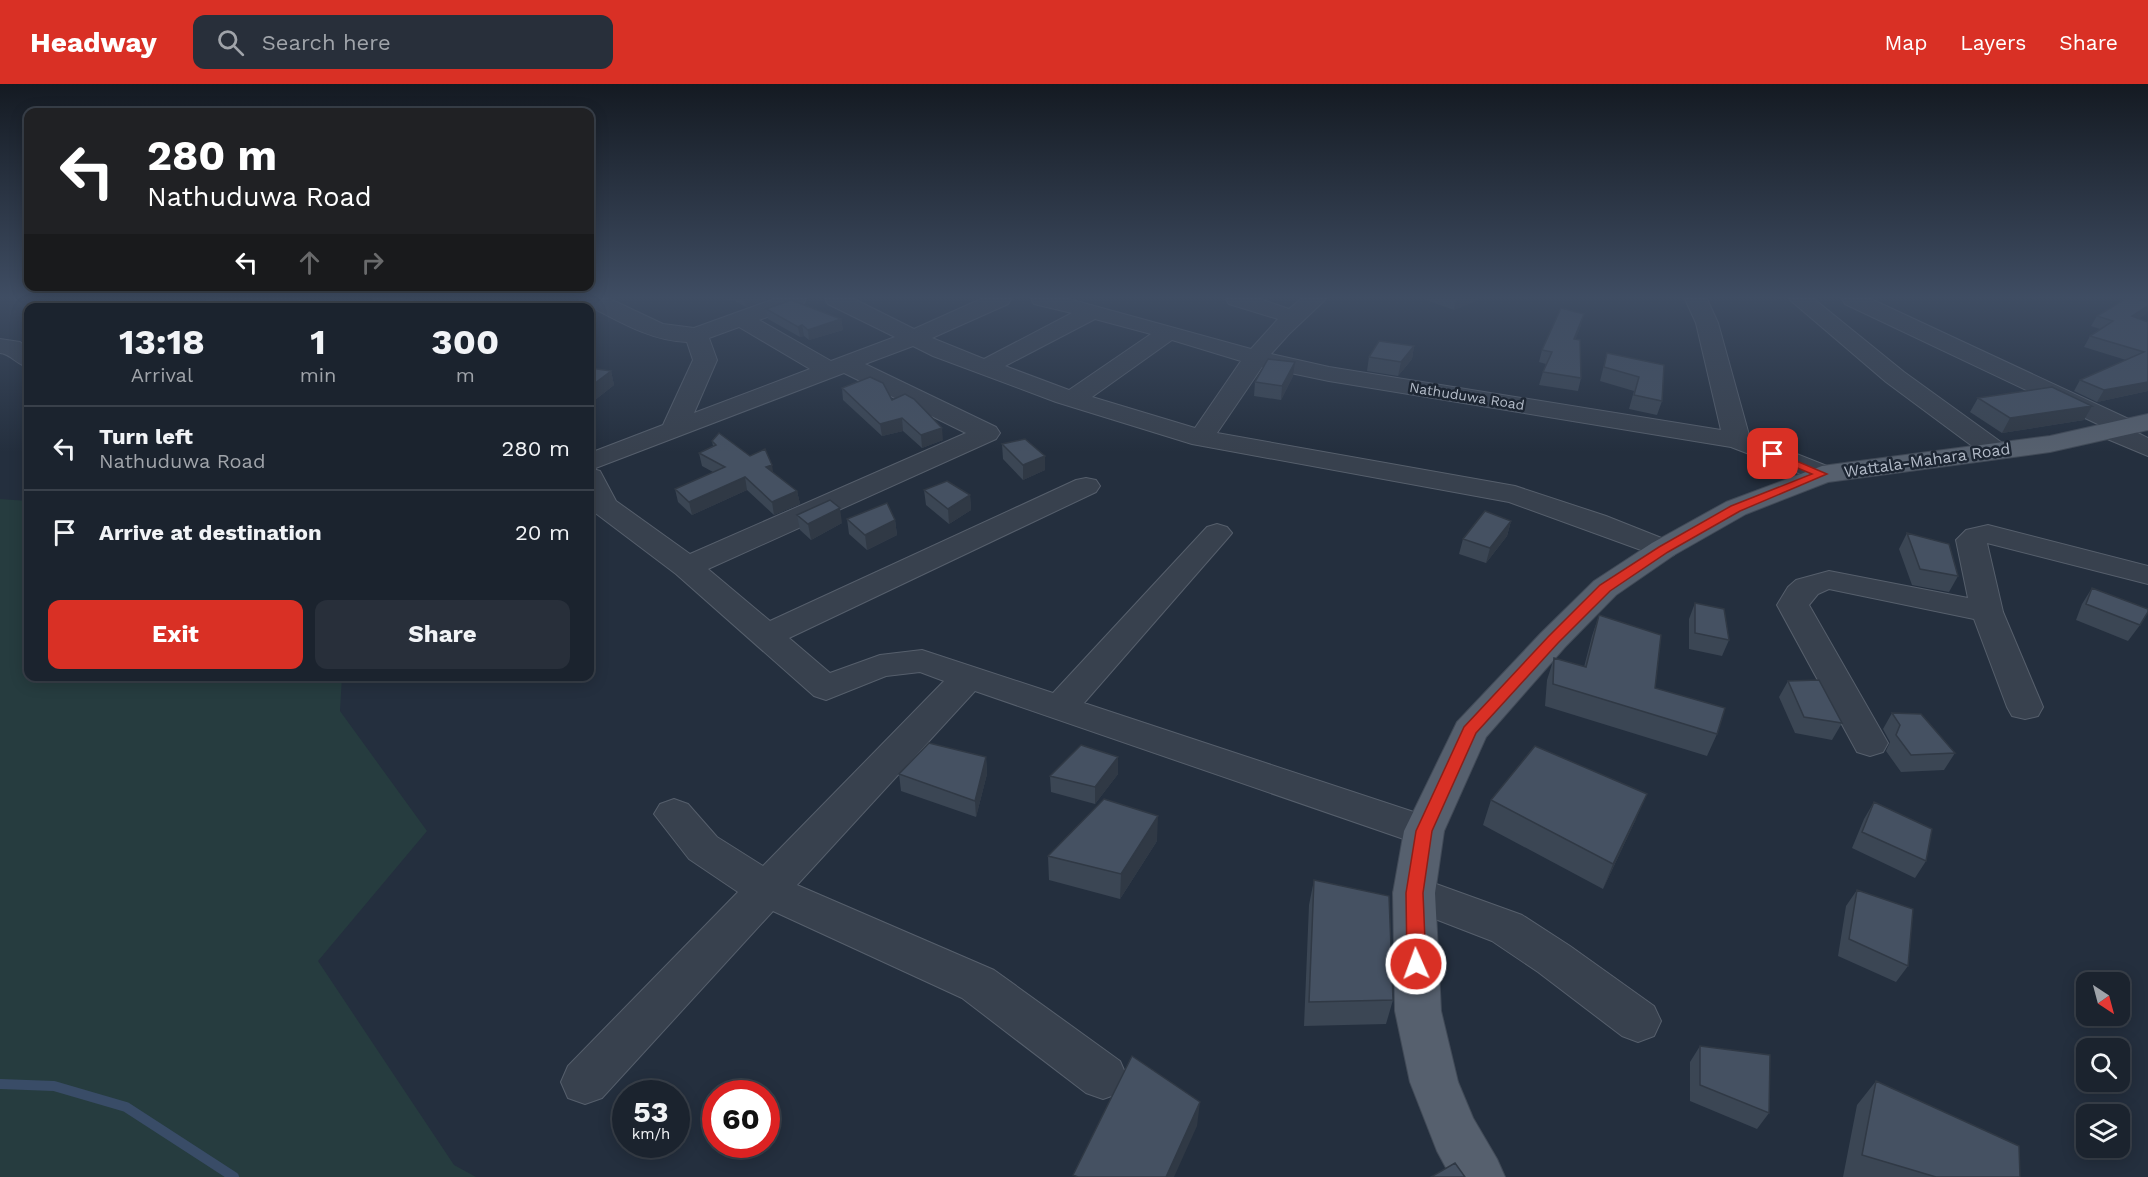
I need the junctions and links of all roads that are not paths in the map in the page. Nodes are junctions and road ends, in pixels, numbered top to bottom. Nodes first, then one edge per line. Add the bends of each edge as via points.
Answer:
1 (701, 350) edge
2 (803, 350) edge
3 (881, 350) edge
4 (939, 350) edge
5 (1020, 350) edge
6 (1143, 350) edge
7 (1231, 350) edge
8 (1262, 350) edge
9 (1714, 350) edge
10 (1862, 350) edge
11 (1961, 350) edge
12 (1255, 357) junction
13 (837, 367) junction
14 (986, 368) junction
15 (1073, 399) junction
16 (674, 430) junction
17 (2134, 432) edge
18 (1201, 438) junction
19 (1737, 440) junction
20 (1996, 451) junction
21 (594, 460) edge
22 (1822, 474) junction
23 (594, 485) edge
24 (1086, 486) dead end
25 (1217, 533) dead end
26 (1664, 549) junction
27 (687, 567) junction
28 (2148, 575) edge
29 (1987, 612) junction
30 (766, 636) junction
31 (968, 677) junction
32 (2025, 707) dead end
33 (1059, 709) junction
34 (1870, 743) dead end
35 (674, 814) dead end
36 (1424, 831) junction
37 (767, 890) junction
38 (1414, 893) junction
39 (1638, 1022) dead end
40 (1103, 1077) dead end
41 (585, 1082) dead end
42 (1479, 1177) edge

1 - 16 street via 705,360
2 - 13 street
3 - 13 street
4 - 14 street
5 - 14 street
6 - 15 street
7 - 12 street, Nathuduwa Road
8 - 12 street
9 - 19 street
10 - 20 street
11 - 17 street
12 - 18 street
12 - 19 street, Nathuduwa Road via 1329,374
13 - 16 street
13 - 27 street via 987,433
14 - 15 street
15 - 18 street
16 - 21 street
17 - 20 main road, Wattala-Mahara Road
18 - 26 street via 1515,495
19 - 22 street, Nathuduwa Road
20 - 22 main road, Wattala-Mahara Road
22 - 26 main road, Wattala-Mahara Road via 1736,508
23 - 27 street via 604,506
24 - 30 street
25 - 33 street
26 - 36 main road, Wattala-Mahara Road via 1605,588 1470,731
27 - 30 street
28 - 29 street via 1988,534 1977,536 1971,540
29 - 32 street
29 - 34 street via 1829,580 1814,582 1797,595 1793,605
30 - 31 street via 826,688 880,666 922,661
31 - 33 street
31 - 37 street
33 - 36 street
35 - 37 street via 703,848
36 - 38 main road, Wattala-Mahara Road
37 - 40 street via 978,984
37 - 41 street
38 - 39 street via 1507,928
38 - 42 main road, Wattala-Mahara Road via 1418,1011 1434,1082 1455,1134

